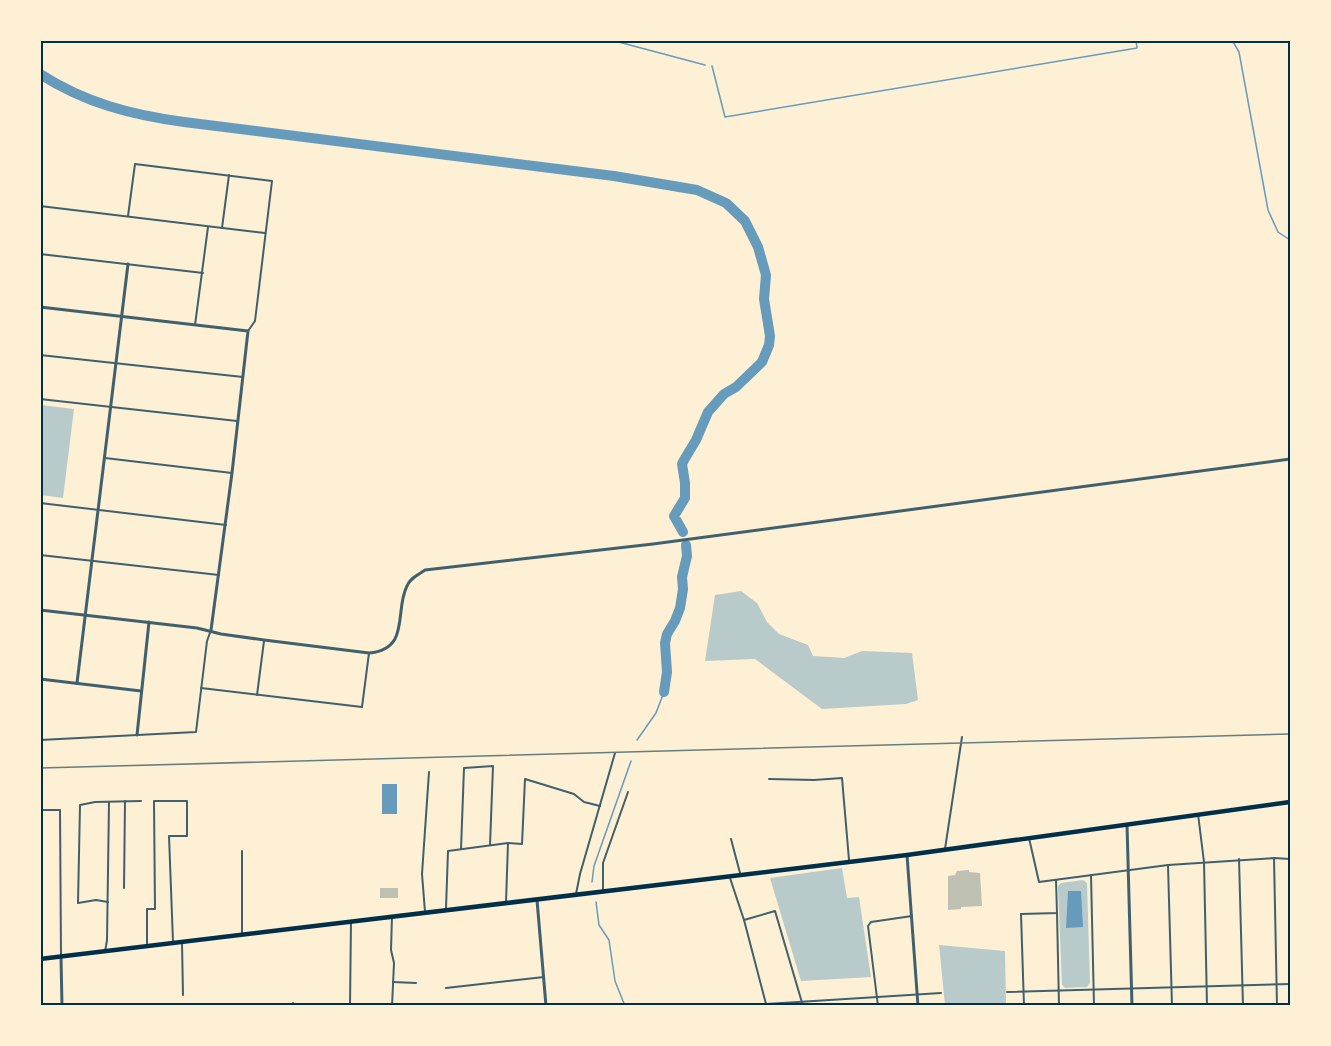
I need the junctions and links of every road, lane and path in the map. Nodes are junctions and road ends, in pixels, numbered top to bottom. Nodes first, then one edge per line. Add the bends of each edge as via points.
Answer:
1 (229, 175) junction
2 (40, 206) edge
3 (128, 216) junction
4 (208, 226) junction
5 (222, 228) junction
6 (265, 233) junction
7 (40, 254) edge
8 (128, 264) junction
9 (202, 273) junction
10 (40, 307) edge
11 (122, 317) junction
12 (195, 325) junction
13 (248, 332) junction
14 (40, 355) edge
15 (116, 364) junction
16 (243, 377) junction
17 (40, 399) edge
18 (111, 407) junction
19 (238, 421) junction
20 (105, 458) junction
21 (1290, 459) edge
22 (232, 473) junction
23 (40, 503) edge
24 (98, 509) junction
25 (226, 525) junction
26 (40, 555) edge
27 (92, 561) junction
28 (219, 575) junction
29 (40, 610) edge
30 (86, 615) junction
31 (150, 622) junction
32 (211, 630) junction
33 (264, 640) junction
34 (369, 653) junction
35 (40, 679) edge
36 (77, 683) junction
37 (201, 688) junction
38 (141, 691) junction
39 (257, 694) junction
40 (137, 735) junction
41 (962, 737) dead end
42 (40, 740) edge
43 (615, 753) dead end
44 (429, 772) dead end
45 (769, 779) dead end
46 (628, 792) dead end
47 (109, 801) junction
48 (125, 801) junction
49 (141, 801) dead end
50 (1290, 802) edge
51 (600, 806) junction
52 (40, 810) edge
53 (1198, 814) junction
54 (1127, 825) junction
55 (731, 838) dead end
56 (1029, 838) junction
57 (508, 843) junction
58 (490, 845) junction
59 (461, 849) junction
60 (945, 849) junction
61 (242, 851) dead end
62 (907, 855) junction
63 (1274, 858) junction
64 (1290, 859) edge
65 (1239, 860) junction
66 (849, 861) junction
67 (1204, 862) junction
68 (1168, 865) junction
69 (1129, 869) junction
70 (740, 874) junction
71 (729, 875) junction
72 (1091, 875) junction
73 (1056, 880) junction
74 (124, 888) dead end
75 (603, 891) junction
76 (576, 894) junction
77 (537, 898) junction
78 (108, 902) junction
79 (506, 902) junction
80 (446, 910) junction
81 (425, 912) junction
82 (1057, 913) junction
83 (392, 916) junction
84 (912, 916) junction
85 (744, 920) junction
86 (351, 921) junction
87 (242, 935) junction
88 (182, 943) junction
89 (174, 944) junction
90 (147, 947) junction
91 (105, 952) junction
92 (61, 957) junction
93 (40, 959) edge
94 (544, 977) junction
95 (393, 982) junction
96 (416, 983) dead end
97 (1276, 984) junction
98 (1290, 984) edge
99 (1242, 986) junction
100 (1171, 987) junction
101 (1207, 987) junction
102 (446, 988) dead end
103 (1132, 989) junction
104 (1058, 990) junction
105 (1094, 990) junction
106 (1007, 992) dead end
107 (1023, 992) junction
108 (941, 993) dead end
109 (917, 994) junction
110 (183, 995) dead end
111 (877, 997) junction
112 (803, 1004) edge
113 (62, 1005) edge
114 (350, 1005) edge
115 (392, 1005) edge
116 (546, 1005) edge
117 (878, 1005) edge
118 (918, 1005) edge
119 (1024, 1005) edge
120 (1059, 1005) edge
121 (1094, 1005) edge
122 (1132, 1005) edge
123 (1172, 1005) edge
124 (1207, 1005) edge
125 (1243, 1005) edge
126 (1277, 1005) edge

1 - 3 street via 135,164
1 - 5 street
1 - 6 street via 272,181
2 - 3 street
3 - 4 street
4 - 5 street
4 - 9 street
5 - 6 street
6 - 13 street via 255,321
7 - 8 street
8 - 9 street
8 - 11 street
9 - 12 street
10 - 11 street
11 - 12 street
11 - 15 street
12 - 13 street
13 - 16 street
14 - 15 street
15 - 16 street
15 - 18 street
16 - 19 street
17 - 18 street
18 - 19 street
18 - 20 street
19 - 22 street
20 - 22 street
20 - 24 street
21 - 34 street via 653,544 425,570 407,585 396,639 379,652
22 - 25 street
23 - 24 street
24 - 25 street
24 - 27 street
25 - 28 street
26 - 27 street
27 - 28 street
27 - 30 street
28 - 32 street
29 - 30 street
30 - 31 street
30 - 36 street
31 - 32 street
31 - 38 street
32 - 33 street
32 - 37 street
33 - 34 street
33 - 39 street
34 - 39 street via 362,707
35 - 36 street
36 - 38 street
37 - 39 street
37 - 40 street via 196,732
38 - 40 street
40 - 42 street
41 - 60 street
43 - 51 street
44 - 81 street via 422,874
45 - 66 street via 842,778
46 - 75 street via 603,863
47 - 48 street
47 - 78 street
47 - 78 street via 80,805 78,903
48 - 49 street
48 - 74 street
50 - 53 highway
51 - 57 street via 525,779 522,844
51 - 76 street
52 - 92 street via 60,810
53 - 54 highway
53 - 67 street
54 - 56 highway
54 - 69 street
55 - 70 street
56 - 60 highway
56 - 73 street via 1039,882
57 - 58 street
57 - 79 street
58 - 59 street
58 - 59 street via 493,766 464,768
59 - 80 street via 448,850
60 - 62 highway
61 - 87 street
62 - 66 highway
62 - 84 street
63 - 64 street
63 - 65 street
63 - 97 street
65 - 67 street
65 - 99 street
66 - 70 highway
67 - 68 street
67 - 101 street
68 - 69 street
68 - 100 street
69 - 72 street
69 - 103 street
70 - 71 highway
71 - 75 highway
71 - 85 street
72 - 73 street
72 - 105 street
73 - 82 street
75 - 76 highway
76 - 77 highway
77 - 79 highway
77 - 94 street
78 - 91 street
79 - 80 highway
80 - 81 highway
81 - 83 highway
82 - 104 street
82 - 107 street via 1021,914
83 - 86 highway
83 - 95 street
84 - 109 street
84 - 111 street via 871,922 868,926
85 - 112 street via 766,1004
85 - 112 street via 775,910
86 - 87 highway
86 - 114 street
87 - 88 highway
88 - 89 highway
88 - 110 street
89 - 90 highway
89 - 90 street via 169,836 187,836 187,801 154,801 155,909 147,909
90 - 91 highway
91 - 92 highway
92 - 93 highway
92 - 113 street
94 - 102 street
94 - 116 street
95 - 96 street
95 - 115 street
97 - 98 street
97 - 99 street
97 - 126 street
99 - 101 street
99 - 125 street
100 - 101 street
100 - 103 street
100 - 123 street
101 - 124 street
103 - 105 street
103 - 122 street
104 - 105 street
104 - 107 street
104 - 120 street
105 - 121 street
106 - 107 street
107 - 119 street
108 - 109 street
109 - 111 street
109 - 118 street
111 - 112 street
111 - 117 street

